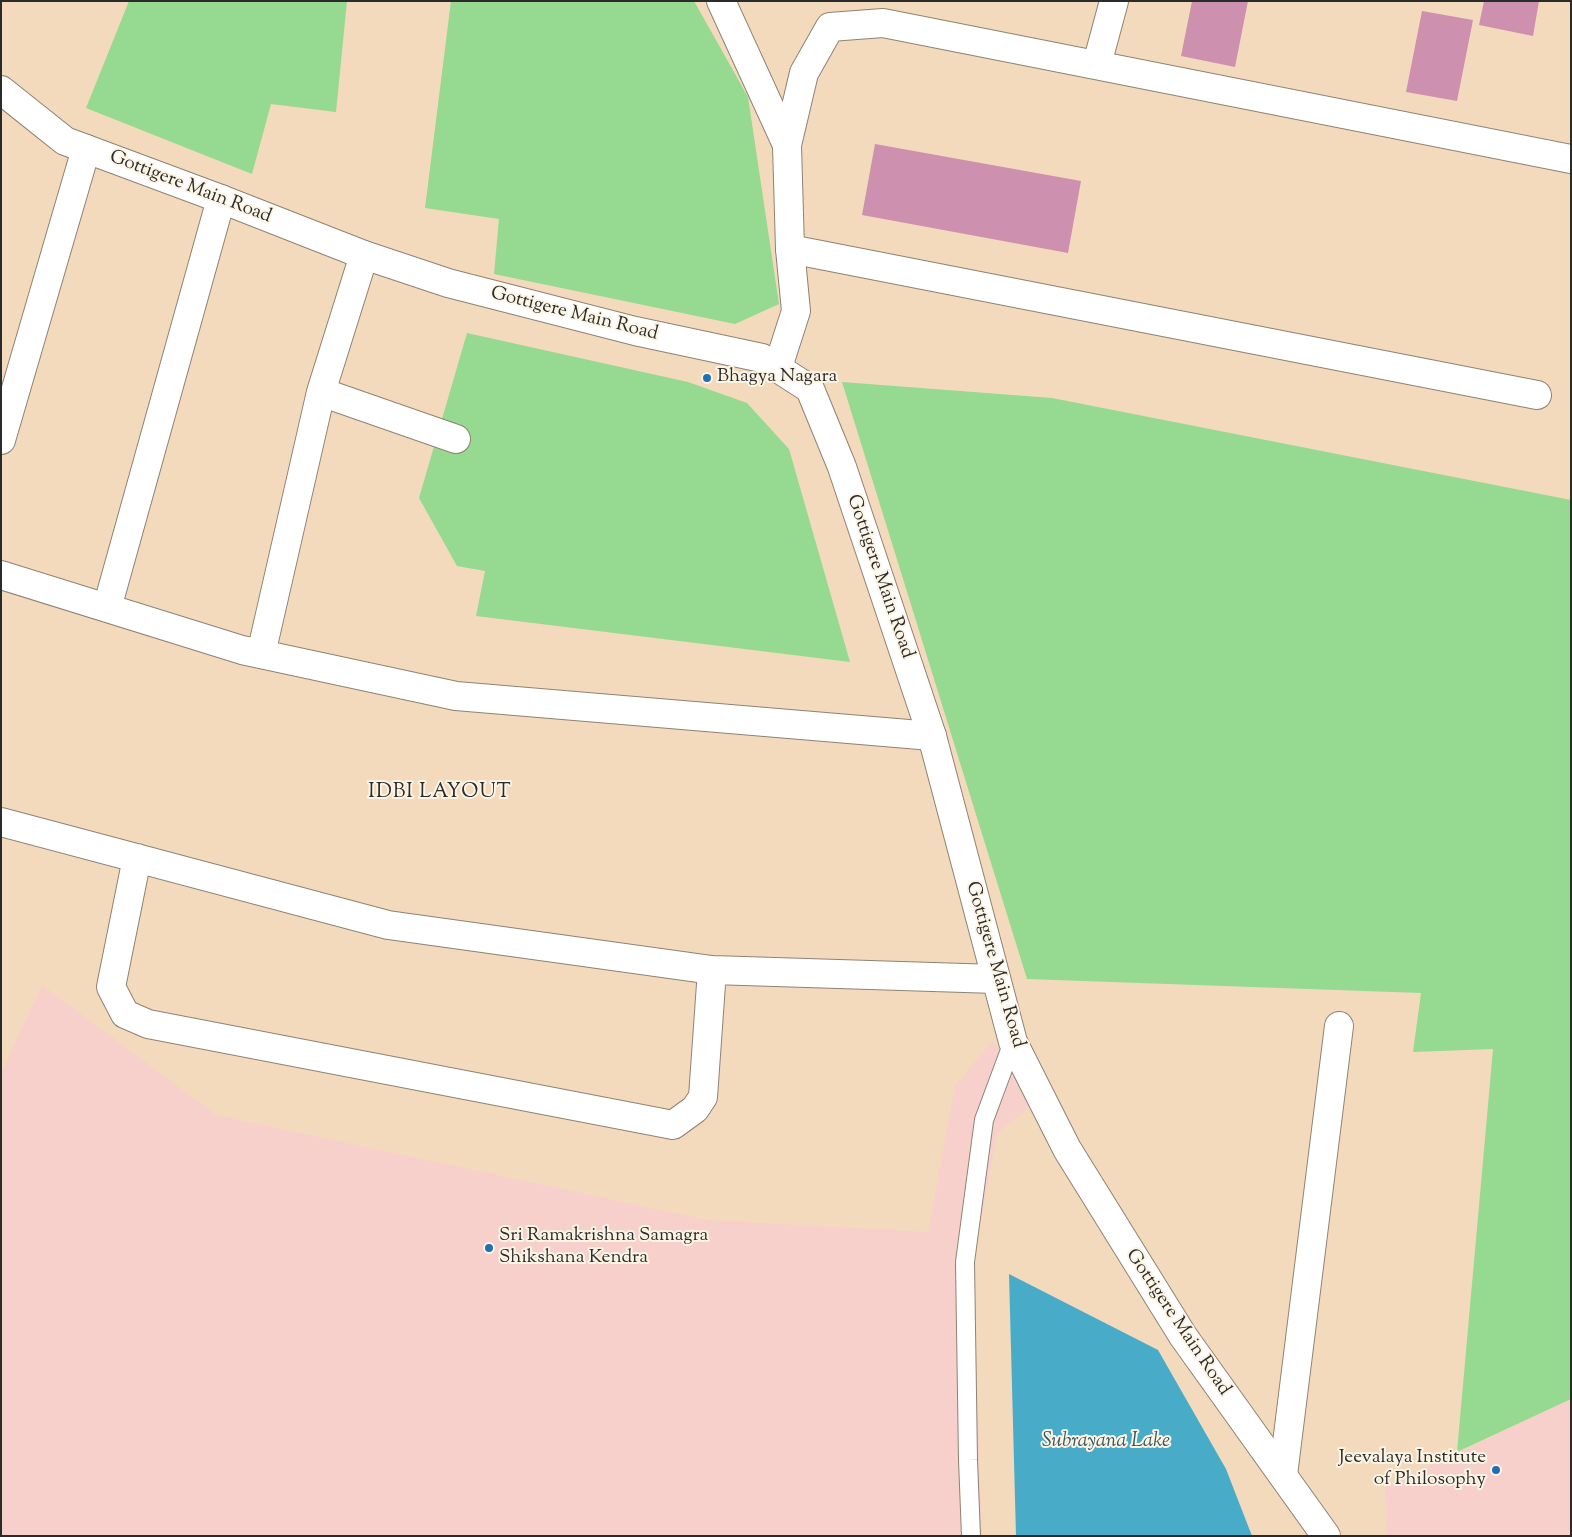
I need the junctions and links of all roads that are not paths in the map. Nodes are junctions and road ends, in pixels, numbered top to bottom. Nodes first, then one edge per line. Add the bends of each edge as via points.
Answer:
1 (721, 1) edge
2 (1114, 1) edge
3 (1097, 64) junction
4 (1, 90) edge
5 (787, 145) junction
6 (86, 149) junction
7 (1571, 159) edge
8 (221, 199) junction
9 (790, 249) junction
10 (364, 255) junction
11 (778, 367) junction
12 (321, 392) junction
13 (1537, 395) dead end
14 (456, 439) dead end
15 (1, 440) edge
16 (1, 575) edge
17 (107, 608) junction
18 (261, 654) junction
19 (932, 736) junction
20 (1, 822) edge
21 (137, 858) junction
22 (712, 970) junction
23 (996, 979) junction
24 (1339, 1026) dead end
25 (1013, 1042) junction
26 (1283, 1475) junction
27 (971, 1536) edge
28 (1326, 1536) edge

1 - 5 street
2 - 3 street
3 - 5 street via 883,23 830,27 804,73
3 - 7 street
4 - 6 street, Gottigere Main Road via 65,141
5 - 9 street
6 - 8 street, Gottigere Main Road
6 - 15 street
8 - 10 street, Gottigere Main Road
8 - 17 street
9 - 11 street via 796,311
9 - 13 street
10 - 11 street, Gottigere Main Road via 448,283 635,331 762,358
10 - 12 street
11 - 19 street, Gottigere Main Road via 810,389 842,467
12 - 14 street
12 - 18 street
16 - 17 street
17 - 18 street
18 - 19 street via 456,696
19 - 23 street, Gottigere Main Road
20 - 21 street
21 - 22 street via 388,925
21 - 22 street via 111,987 125,1014 148,1024 673,1124 695,1109 703,1097
22 - 23 street
23 - 25 street, Gottigere Main Road
24 - 26 street
25 - 26 street, Gottigere Main Road via 1067,1149 1182,1336
25 - 27 lane via 984,1120 966,1262
26 - 28 street, Gottigere Main Road

